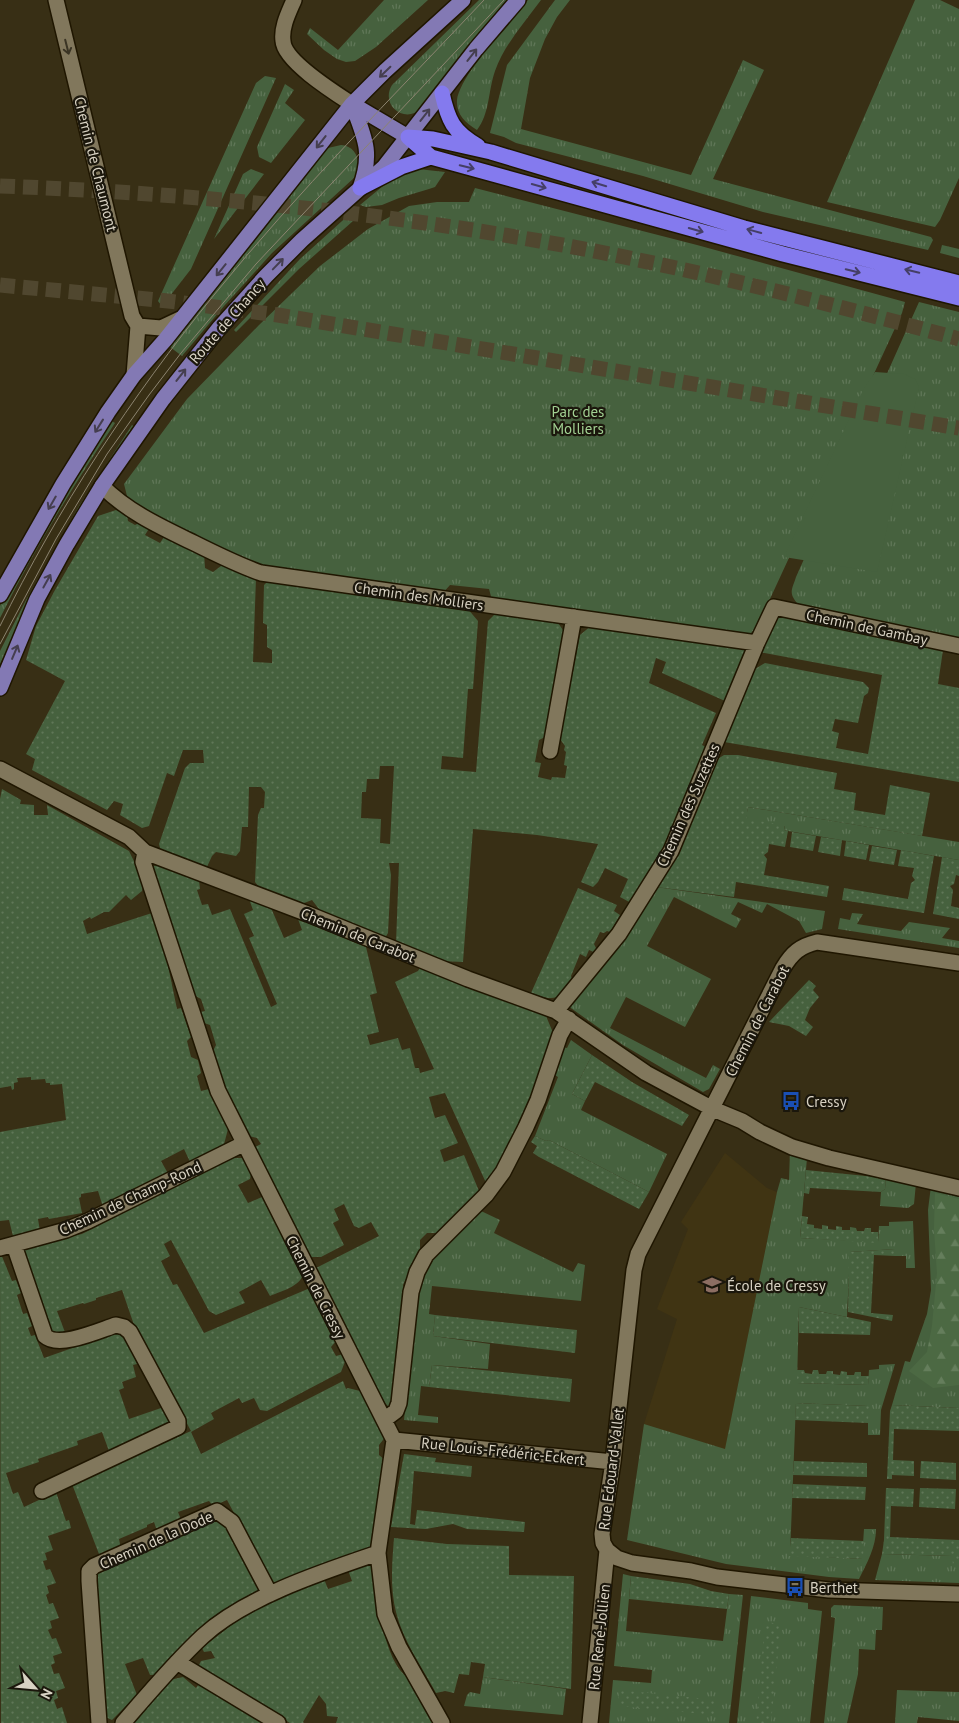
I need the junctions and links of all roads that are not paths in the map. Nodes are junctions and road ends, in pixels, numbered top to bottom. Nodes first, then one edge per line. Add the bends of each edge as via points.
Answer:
1 (56, 0) edge
2 (294, 0) edge
3 (463, 0) edge
4 (518, 0) edge
5 (442, 93) junction
6 (352, 104) junction
7 (408, 137) junction
8 (490, 152) junction
9 (430, 157) junction
10 (360, 188) junction
11 (959, 283) edge
12 (959, 298) edge
13 (180, 319) junction
14 (138, 326) junction
15 (134, 374) junction
16 (102, 486) junction
17 (0, 595) edge
18 (774, 607) joint
19 (574, 617) junction
20 (757, 643) junction
21 (959, 646) edge
22 (0, 688) edge
23 (550, 752) dead end
24 (0, 769) edge
25 (145, 852) junction
26 (959, 963) edge
27 (562, 1015) junction
28 (713, 1109) junction
29 (244, 1144) junction
30 (959, 1188) edge
31 (7, 1247) edge
32 (384, 1420) junction
33 (394, 1440) junction
34 (613, 1462) junction
35 (42, 1491) dead end
36 (607, 1550) junction
37 (378, 1553) junction
38 (270, 1594) junction
39 (959, 1594) edge
40 (177, 1662) junction
41 (99, 1723) edge
42 (123, 1723) edge
43 (278, 1723) edge
44 (442, 1723) edge
45 (590, 1723) edge

1 -> 14 street, Chemin de Chaumont via 132,316
2 - 6 street via 283,30 284,48 288,55
3 -> 6 main road
5 -> 4 main road, Route de Chancy
7 -> 5 main road, Route de Chancy
5 - 8 highway via 449,119 457,131
6 - 7 main road
6 - 10 main road via 367,146 367,166
6 -> 13 main road
7 - 8 highway via 433,139
7 - 9 highway
7 - 10 main road, Route de Chancy via 384,167
11 -> 8 highway via 744,228
9 - 10 highway via 401,167
9 -> 12 highway
16 -> 10 main road, Route de Chancy via 163,399 226,320 284,258
13 - 14 street via 161,328
13 - 15 main road
14 - 15 street, Chemin de Chaumont
15 -> 17 main road via 76,462
16 - 19 street, Chemin des Molliers via 137,514 261,573
22 -> 16 main road, Route de Chancy via 36,599
18 - 20 street, Chemin des Suzettes
18 - 21 street, Chemin de Gambay
19 - 20 street, Chemin des Molliers
19 - 23 street
20 - 27 street, Chemin des Suzettes via 671,851 619,934
24 - 25 street, Chemin de Carabot via 129,837
25 - 27 street, Chemin de Carabot
25 - 29 street, Chemin de Cressy via 143,862 218,1091
26 - 28 street, Chemin de Carabot via 817,942 800,948 783,968
27 - 28 street, Chemin de Carabot via 646,1073
27 - 32 street, Chemin des Suzettes via 560,1035 534,1109 502,1172 486,1195 421,1263 411,1292 399,1403 396,1411
28 - 30 street, Chemin de Carabot via 808,1153
28 - 34 street, Rue Edouard-Vallet via 638,1254
29 - 31 street, Chemin de Champ-Rond via 88,1221
29 - 32 street, Chemin de Cressy
31 - 35 street, Chemin de Champ-Rond via 45,1336 49,1340 64,1341 116,1325 124,1327 130,1332 178,1420 178,1427
32 - 33 street, Chemin de Cressy
33 - 34 street, Rue Louis-Frédéric-Eckert
33 - 37 street
34 - 36 street, Rue Edouard-Vallet via 602,1534
36 - 39 street, Rue Edouard-Vallet via 632,1563 717,1577 829,1590
36 - 45 street, Rue René-Jollien
37 - 38 street
37 - 44 street via 385,1614 391,1631
38 - 40 street via 224,1620
38 - 41 street, Chemin de la Dode via 232,1522 217,1511 94,1566 89,1581
40 - 42 street
40 - 43 street

